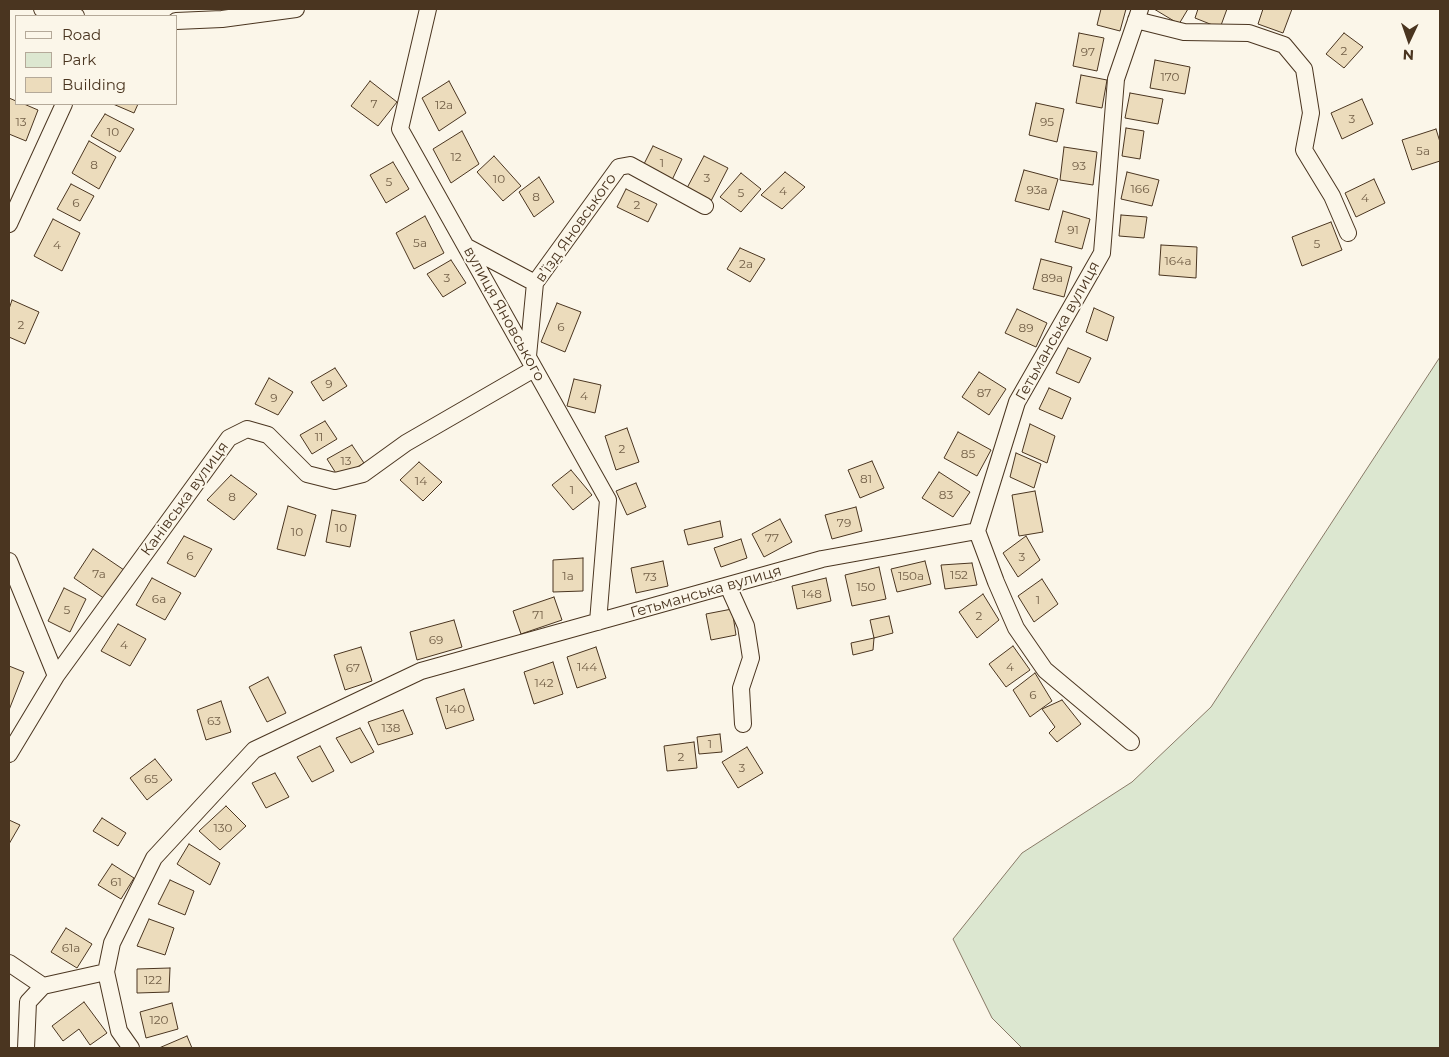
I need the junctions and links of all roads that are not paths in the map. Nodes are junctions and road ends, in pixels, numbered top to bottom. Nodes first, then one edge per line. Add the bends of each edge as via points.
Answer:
1 (42, 9) edge
2 (296, 9) edge
3 (428, 9) edge
4 (1138, 14) edge
5 (71, 15) edge
6 (178, 21) edge
7 (64, 105) edge
8 (705, 206) dead end
9 (9, 224) edge
10 (1348, 232) dead end
11 (466, 247) junction
12 (535, 283) junction
13 (531, 362) junction
14 (977, 531) junction
15 (9, 561) edge
16 (728, 586) junction
17 (598, 622) junction
18 (56, 676) junction
19 (743, 724) dead end
20 (1131, 742) dead end
21 (9, 754) edge
22 (9, 963) edge
23 (106, 972) junction
24 (43, 986) junction
25 (26, 1048) edge
26 (130, 1048) edge

1 - 5 street
2 - 6 street
3 - 11 street, вулиця Яновського via 400,129
4 - 10 street via 1184,32 1249,33 1284,45 1304,69 1311,113 1304,150 1332,196
4 - 14 street, Гетьманська вулиця via 1116,79 1102,252 1017,402
7 - 9 street
8 - 12 street, в’їзд Яновського via 630,165 619,167
11 - 12 street
11 - 13 street, вулиця Яновського
12 - 13 street, в’їзд Яновського
13 - 17 street, вулиця Яновського via 608,500
13 - 18 street, Канівська вулиця via 363,474 335,481 307,474 268,435 247,429 229,438
14 - 16 street, Гетьманська вулиця via 822,560
14 - 20 street via 1016,628 1046,670
15 - 18 street
16 - 17 street, Гетьманська вулиця
16 - 19 street via 746,626 751,658 741,688
17 - 23 street, Гетьманська вулиця via 421,672 254,750 154,858 112,943
18 - 21 street, Канівська вулиця
22 - 24 street
23 - 24 street
23 - 26 street, Гетьманська вулиця via 119,1031
24 - 25 street via 28,1002

